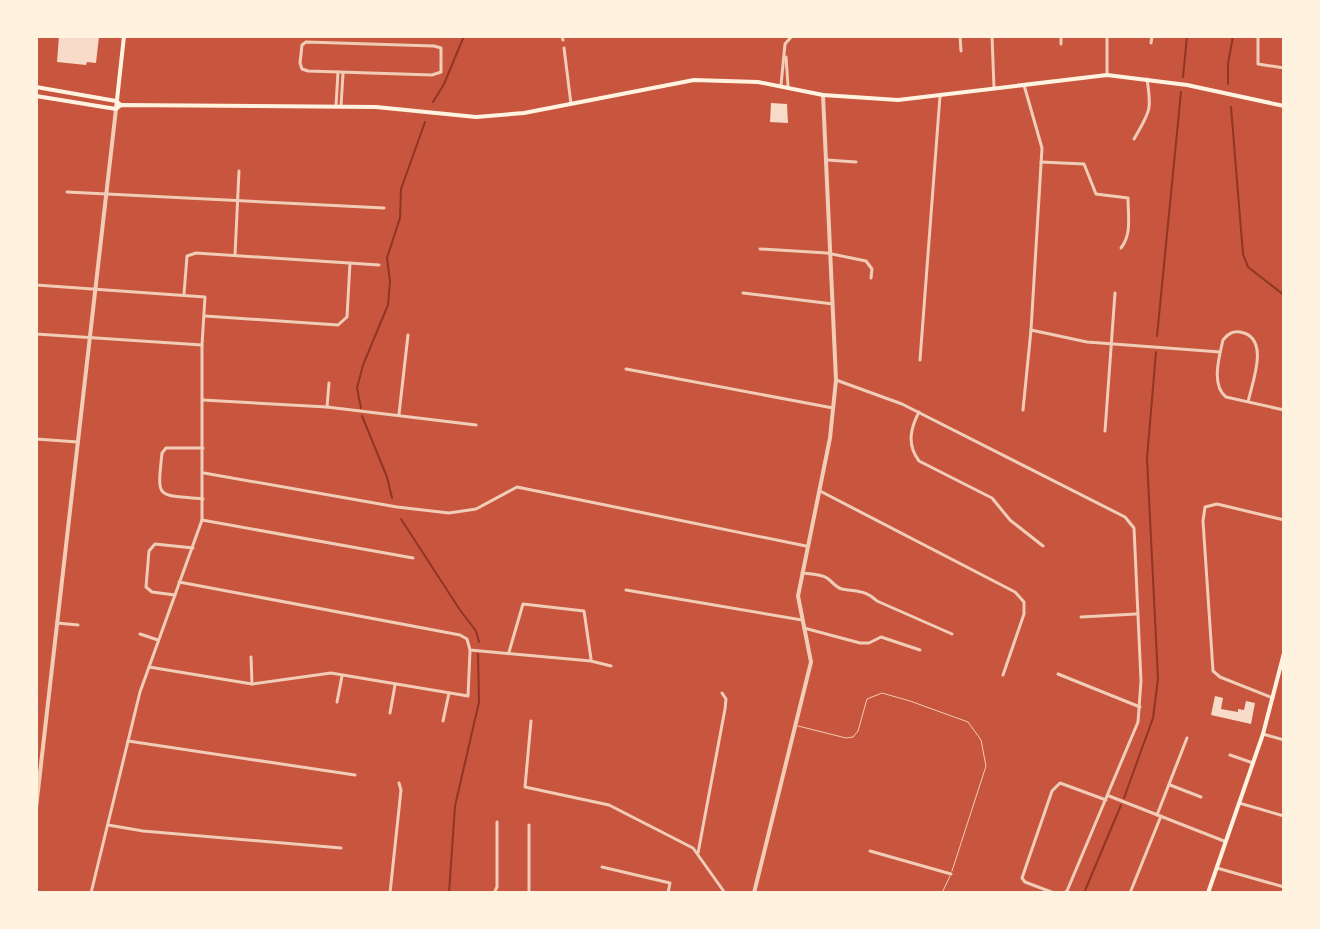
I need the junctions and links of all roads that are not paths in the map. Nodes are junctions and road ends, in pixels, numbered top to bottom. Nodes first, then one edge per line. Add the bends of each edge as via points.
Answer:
1 (124, 36) edge
2 (792, 36) edge
3 (960, 36) edge
4 (992, 36) edge
5 (1061, 36) edge
6 (1107, 36) edge
7 (1152, 36) edge
8 (1258, 36) edge
9 (1151, 43) dead end
10 (1061, 44) dead end
11 (564, 48) dead end
12 (961, 51) dead end
13 (785, 53) junction
14 (1284, 68) edge
15 (340, 72) junction
16 (1107, 75) junction
17 (1147, 79) junction
18 (781, 85) junction
19 (1024, 85) junction
20 (788, 86) junction
21 (36, 87) edge
22 (995, 89) junction
23 (823, 95) junction
24 (36, 96) edge
25 (940, 96) junction
26 (571, 104) junction
27 (118, 105) junction
28 (339, 106) junction
29 (1284, 106) edge
30 (1134, 139) dead end
31 (827, 160) junction
32 (856, 162) dead end
33 (1041, 162) junction
34 (239, 171) dead end
35 (67, 192) dead end
36 (107, 194) junction
37 (238, 200) junction
38 (384, 208) dead end
39 (1121, 248) dead end
40 (760, 249) dead end
41 (235, 256) junction
42 (832, 256) junction
43 (350, 263) junction
44 (379, 265) dead end
45 (871, 278) dead end
46 (36, 285) edge
47 (96, 289) junction
48 (743, 293) dead end
49 (1115, 293) dead end
50 (184, 294) junction
51 (833, 304) junction
52 (205, 316) junction
53 (1031, 330) junction
54 (36, 334) edge
55 (408, 335) dead end
56 (89, 337) junction
57 (1111, 343) junction
58 (202, 345) junction
59 (1220, 352) junction
60 (920, 360) dead end
61 (626, 369) dead end
62 (836, 380) junction
63 (329, 383) dead end
64 (203, 400) junction
65 (1248, 402) junction
66 (327, 407) junction
67 (833, 408) junction
68 (1023, 410) dead end
69 (1284, 410) edge
70 (919, 412) junction
71 (399, 415) junction
72 (476, 425) dead end
73 (1105, 431) dead end
74 (36, 439) edge
75 (78, 442) junction
76 (203, 448) junction
77 (204, 473) junction
78 (820, 491) junction
79 (203, 499) junction
80 (202, 520) junction
81 (1284, 520) edge
82 (806, 546) junction
83 (1043, 546) dead end
84 (193, 548) junction
85 (413, 558) dead end
86 (802, 573) junction
87 (179, 582) junction
88 (626, 590) dead end
89 (175, 595) junction
90 (1136, 614) junction
91 (1081, 617) dead end
92 (802, 620) junction
93 (57, 623) junction
94 (78, 625) dead end
95 (804, 628) junction
96 (140, 634) dead end
97 (952, 634) dead end
98 (158, 640) junction
99 (470, 650) junction
100 (920, 650) dead end
101 (509, 652) junction
102 (1284, 653) edge
103 (251, 657) dead end
104 (591, 661) junction
105 (611, 666) dead end
106 (149, 667) junction
107 (1058, 674) dead end
108 (1003, 675) dead end
109 (342, 676) junction
110 (252, 684) junction
111 (395, 685) junction
112 (449, 693) junction
113 (722, 693) dead end
114 (1273, 698) junction
115 (337, 702) dead end
116 (1140, 707) junction
117 (390, 713) dead end
118 (443, 721) dead end
119 (531, 721) dead end
120 (796, 725) junction
121 (1263, 734) junction
122 (1187, 738) dead end
123 (1284, 740) edge
124 (128, 741) junction
125 (1230, 755) dead end
126 (1253, 763) junction
127 (355, 775) dead end
128 (399, 783) dead end
129 (1170, 785) junction
130 (37, 790) edge
131 (1201, 797) dead end
132 (1108, 798) junction
133 (1239, 803) junction
134 (36, 808) edge
135 (1159, 816) junction
136 (1284, 816) edge
137 (497, 822) dead end
138 (108, 825) junction
139 (529, 825) dead end
140 (1226, 842) junction
141 (341, 848) dead end
142 (870, 851) dead end
143 (698, 853) junction
144 (602, 867) dead end
145 (1217, 868) junction
146 (951, 874) junction
147 (1284, 887) edge
148 (91, 893) edge
149 (390, 893) edge
150 (494, 893) edge
151 (529, 893) edge
152 (668, 893) edge
153 (725, 893) edge
154 (754, 893) edge
155 (942, 893) edge
156 (1054, 893) edge
157 (1064, 893) edge
158 (1130, 893) edge
159 (1208, 893) edge

1 - 27 main road
2 - 13 street via 786,40
3 - 12 street
4 - 22 street
5 - 10 street
6 - 16 street
7 - 9 street
8 - 14 street via 1258,64
11 - 26 street
13 - 18 street
13 - 20 street
15 - 15 street via 437,75 442,52 434,46 302,45 302,69
15 - 28 street
16 - 17 main road
16 - 19 main road
17 - 29 main road
17 - 30 street via 1150,112
18 - 20 main road
18 - 26 main road via 694,80
19 - 22 main road
19 - 33 street
20 - 23 main road
21 - 27 main road
22 - 25 main road
23 - 25 main road via 898,100
23 - 31 street
24 - 27 main road
25 - 60 street
26 - 28 main road via 476,117
27 - 28 main road
27 - 36 street
31 - 32 street
31 - 42 street
33 - 39 street via 1084,164 1096,194 1128,198 1127,240
33 - 53 street
34 - 37 street
35 - 36 street
36 - 37 street
36 - 47 street
37 - 38 street
37 - 41 street
40 - 42 street
41 - 43 street
41 - 50 street via 187,256
42 - 45 street via 866,261
42 - 51 street
43 - 44 street
43 - 52 street via 347,317 342,323
46 - 47 street
47 - 50 street
47 - 56 street
48 - 51 street
49 - 57 street
50 - 52 street via 205,297
51 - 62 street
52 - 58 street
53 - 57 street
53 - 68 street
54 - 56 street
55 - 71 street
56 - 58 street
56 - 75 street
57 - 59 street
57 - 73 street
58 - 64 street
59 - 65 street via 1220,393
59 - 65 street via 1227,334 1236,332 1255,341 1258,350
61 - 67 street
62 - 67 street
62 - 70 street
63 - 66 street
64 - 66 street
64 - 76 street
65 - 69 street
66 - 71 street
67 - 78 street
70 - 83 street via 910,435 919,461 992,498
70 - 90 street via 1125,517 1136,538
71 - 72 street
74 - 75 street
75 - 93 street
76 - 77 street
76 - 79 street via 166,448 159,486 168,495
77 - 79 street
77 - 82 street via 449,513 476,509 517,487
78 - 82 street
78 - 108 street via 1015,592 1024,602 1024,614
79 - 80 street
80 - 84 street
80 - 85 street
81 - 114 street via 1217,504 1205,507 1203,521 1213,671
82 - 86 street
84 - 87 street
84 - 89 street via 155,544 149,551 146,587
86 - 92 street
86 - 97 street via 825,576 843,589 861,590
87 - 89 street
87 - 99 street via 460,635
88 - 92 street
89 - 98 street
90 - 91 street
90 - 116 street
92 - 95 street
93 - 94 street
93 - 130 street
95 - 100 street via 860,643 881,637
95 - 120 street via 811,662
96 - 98 street
98 - 106 street
99 - 101 street
99 - 112 street via 468,696
101 - 104 street
101 - 104 street via 523,604 584,611
102 - 114 main road
103 - 110 street
104 - 105 street
106 - 110 street
106 - 124 street
107 - 116 street
109 - 110 street
109 - 111 street
109 - 115 street
111 - 112 street
111 - 117 street
112 - 118 street
113 - 143 street via 725,709
114 - 121 main road
116 - 132 street
119 - 143 street via 525,787 609,805
120 - 146 lane via 853,737 867,699 882,693 968,722 981,740 986,766
120 - 154 street
121 - 123 street
121 - 126 main road
122 - 129 street
124 - 127 street
124 - 138 street
125 - 126 street
126 - 133 main road
128 - 149 street
129 - 131 street
129 - 135 street
130 - 134 street
132 - 135 street
132 - 156 street via 1060,783 1055,786 1022,872 1025,882
132 - 157 street
133 - 136 street
133 - 140 main road
135 - 140 street
135 - 158 street
137 - 150 street
138 - 141 street
138 - 148 street
139 - 151 street
140 - 145 main road
142 - 146 street
143 - 153 street
144 - 152 street via 670,883
145 - 147 street
145 - 159 main road
146 - 155 lane

